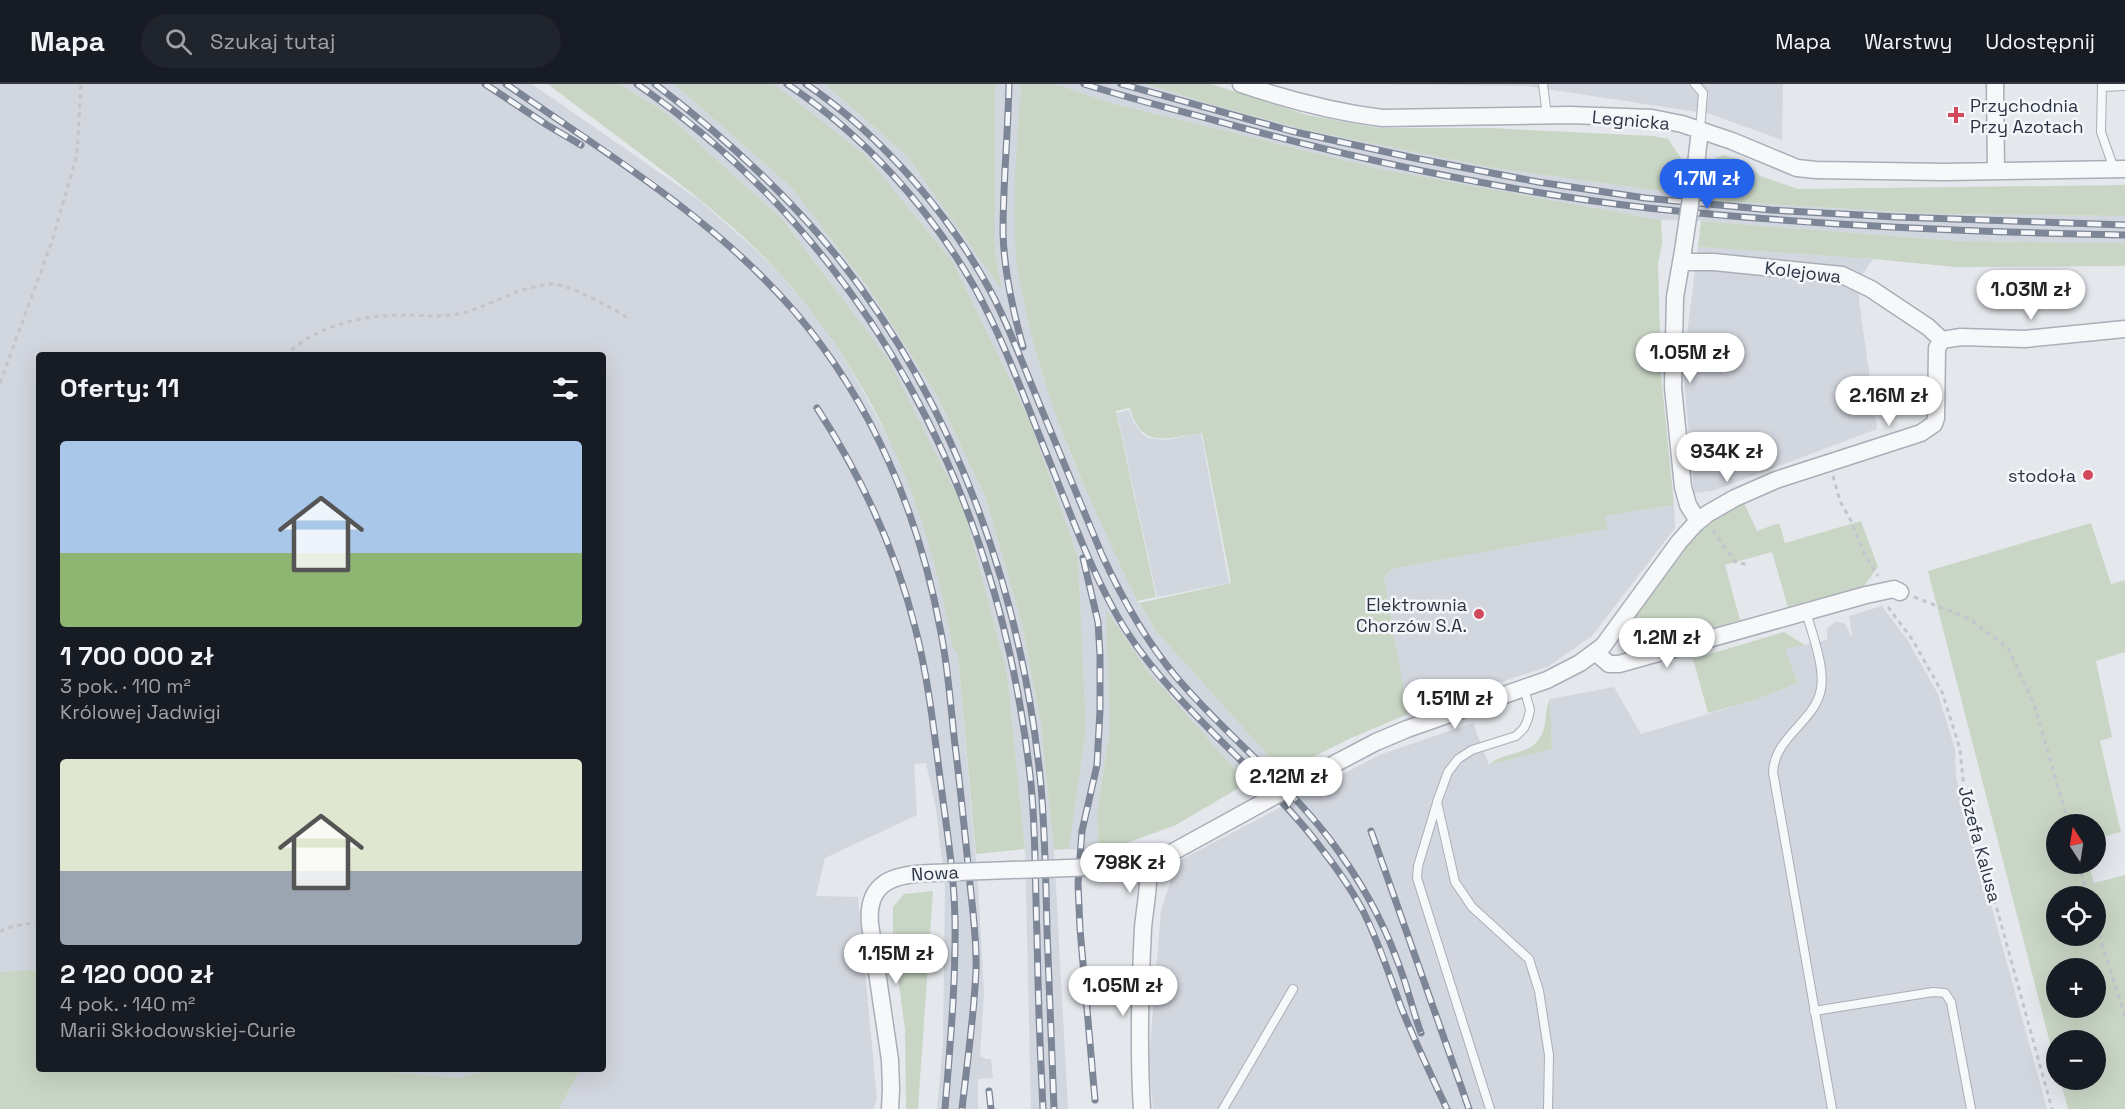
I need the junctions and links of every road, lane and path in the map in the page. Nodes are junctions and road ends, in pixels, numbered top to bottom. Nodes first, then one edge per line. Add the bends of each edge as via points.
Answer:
1 (81, 84) edge
2 (1242, 84) edge
3 (1544, 84) edge
4 (1695, 84) edge
5 (1995, 84) edge
6 (2102, 86) edge
7 (2125, 86) edge
8 (1546, 116) junction
9 (1700, 130) junction
10 (2120, 169) edge
11 (1995, 171) junction
12 (1682, 257) junction
13 (629, 319) dead end
14 (2125, 328) edge
15 (1942, 339) junction
16 (289, 352) edge
17 (0, 382) edge
18 (1828, 463) junction
19 (1704, 522) junction
20 (1749, 565) dead end
21 (1880, 592) junction
22 (1900, 592) joint
23 (1806, 612) junction
24 (1595, 652) junction
25 (1524, 688) junction
26 (1437, 802) junction
27 (2066, 814) edge
28 (1148, 863) junction
29 (36, 922) edge
30 (0, 931) edge
31 (2102, 946) edge
32 (1293, 989) dead end
33 (1814, 1011) junction
34 (2125, 1016) edge
35 (890, 1109) edge
36 (1142, 1109) edge
37 (1223, 1109) edge
38 (1491, 1109) edge
39 (1548, 1109) edge
40 (1832, 1109) edge
41 (1971, 1109) edge
42 (2052, 1109) edge

1 - 17 path via 77,155 52,241
2 - 8 street, Legnicka via 1305,105 1353,115
3 - 8 lane
4 - 9 lane via 1703,93
5 - 11 street
6 - 7 lane
6 - 10 lane via 2101,132
8 - 9 street, Legnicka via 1642,117
9 - 11 street, Legnicka via 1797,168
9 - 12 street, bridge
10 - 11 street, Legnicka
12 - 15 street, Kolejowa via 1842,275 1871,289
12 - 19 street via 1675,297 1673,387 1683,487 1688,505
13 - 16 path via 553,284 525,288 465,312 436,317 362,318 326,329
14 - 15 street via 2025,339
15 - 18 street, Nowa via 1936,348 1934,424 1922,433
18 - 19 street, Nowa via 1764,485 1725,504
18 - 21 path, Józefa Kalusa via 1840,501 1879,577
19 - 20 path via 1736,562
19 - 24 street, Nowa via 1679,542 1618,627
21 - 22 street
21 - 23 street
21 - 42 path, Józefa Kalusa via 1942,692 1960,749 1964,789
22 - 27 path via 1968,618 2008,648 2034,704
23 - 24 street via 1619,664 1609,664
23 - 33 lane via 1821,673 1820,692 1812,710 1781,745 1773,772
24 - 25 street, Nowa via 1562,673
25 - 26 lane via 1530,710 1524,728 1516,736 1472,750 1458,759 1448,772
25 - 28 street, Nowa, bridge via 1367,747
26 - 38 lane via 1417,878
26 - 39 lane via 1455,882 1472,907 1529,959 1539,991 1549,1055
28 - 35 street, Nowa, bridge via 904,874 885,882 875,894 870,912 890,1060
28 - 36 street via 1139,1067
29 - 30 path
31 - 34 path
32 - 37 lane
33 - 40 lane
33 - 41 lane via 1945,993 1952,1002

